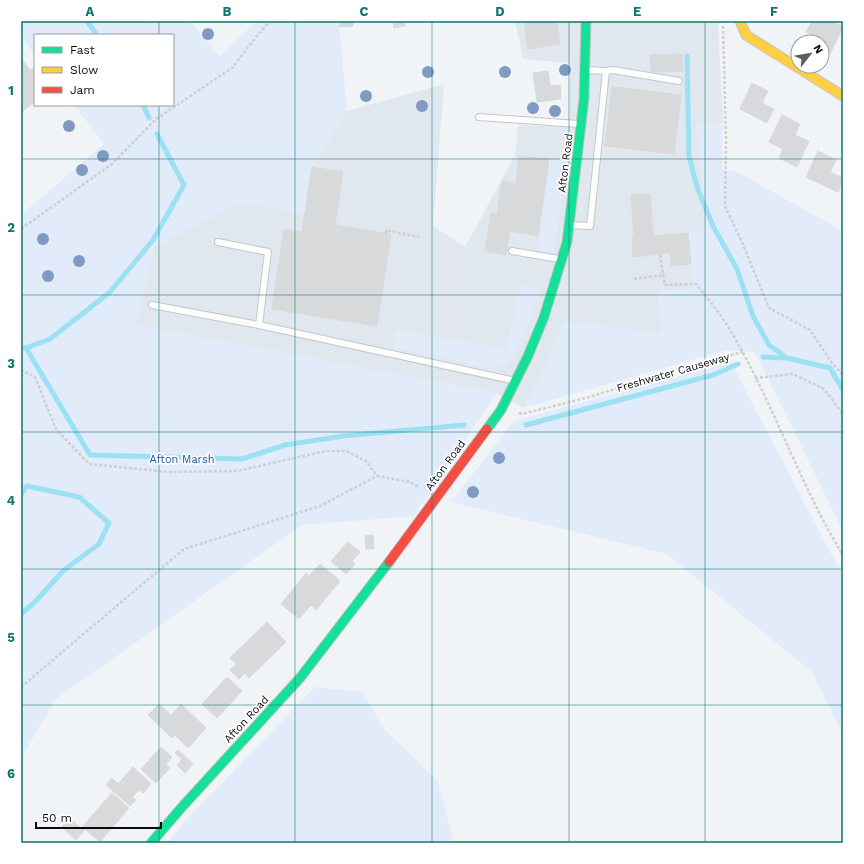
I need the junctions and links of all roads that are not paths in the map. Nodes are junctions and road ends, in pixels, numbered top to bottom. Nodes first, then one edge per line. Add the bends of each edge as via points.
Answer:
1 (586, 21) edge
2 (740, 21) edge
3 (586, 70) junction
4 (606, 71) junction
5 (679, 81) dead end
6 (843, 96) edge
7 (479, 117) dead end
8 (582, 124) junction
9 (570, 225) junction
10 (218, 242) dead end
11 (512, 252) dead end
12 (562, 258) junction
13 (152, 305) dead end
14 (259, 325) junction
15 (515, 381) junction
16 (151, 843) edge

1 - 3 main road, Afton Road
2 - 6 main road via 746,34
3 - 4 lane
3 - 8 main road, Afton Road
4 - 5 lane
4 - 9 lane via 590,226
7 - 8 lane
8 - 9 main road, Afton Road
9 - 12 main road, Afton Road
10 - 14 lane via 268,252
11 - 12 lane
12 - 15 main road, Afton Road via 544,317
13 - 14 lane
14 - 15 lane
15 - 16 main road, Afton Road via 501,410 300,678

